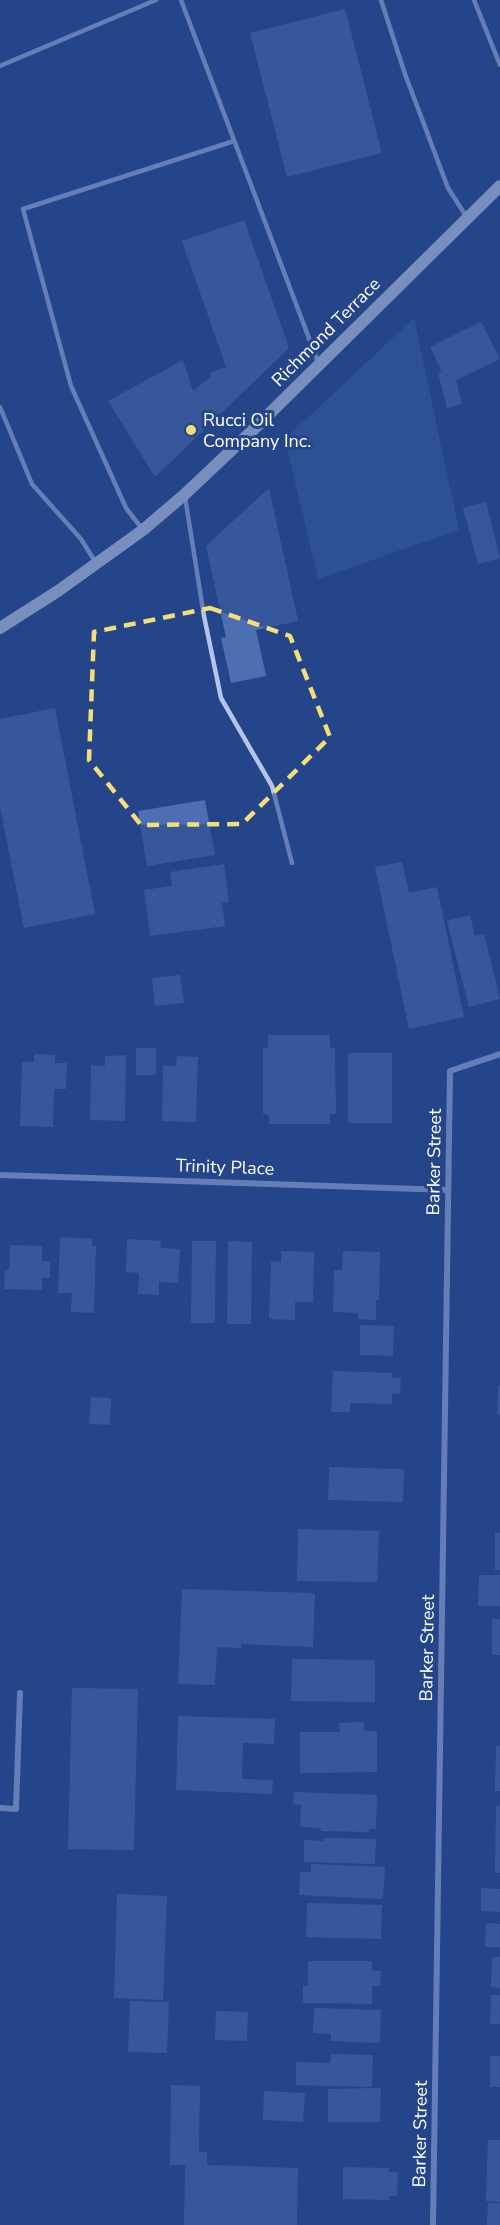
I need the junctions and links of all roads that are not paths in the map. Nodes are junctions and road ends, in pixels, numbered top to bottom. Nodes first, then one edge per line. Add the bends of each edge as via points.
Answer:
1 (156, 0) edge
2 (181, 0) edge
3 (381, 0) edge
4 (474, 0) edge
5 (500, 65) edge
6 (0, 66) edge
7 (234, 141) junction
8 (500, 186) edge
9 (467, 219) junction
10 (319, 364) junction
11 (0, 407) edge
12 (184, 495) junction
13 (143, 530) junction
14 (96, 563) junction
15 (0, 628) edge
16 (292, 863) dead end
17 (500, 1054) edge
18 (0, 1174) edge
19 (448, 1190) junction
20 (20, 1693) dead end
21 (0, 1808) edge
22 (434, 2225) edge

1 - 6 lane
2 - 7 lane
3 - 9 lane via 448,188
4 - 5 lane
7 - 10 lane
7 - 13 lane via 23,209 71,386 126,508
8 - 9 main road, Richmond Terrace
9 - 10 main road, Richmond Terrace
10 - 12 main road, Richmond Terrace
11 - 14 lane via 32,484 81,539
12 - 13 main road, Richmond Terrace
12 - 16 lane via 221,698 272,786
13 - 14 main road, Richmond Terrace
14 - 15 main road, Richmond Terrace
17 - 19 street, Barker Street via 450,1071
18 - 19 street, Trinity Place
19 - 22 street, Barker Street
20 - 21 street via 16,1809

